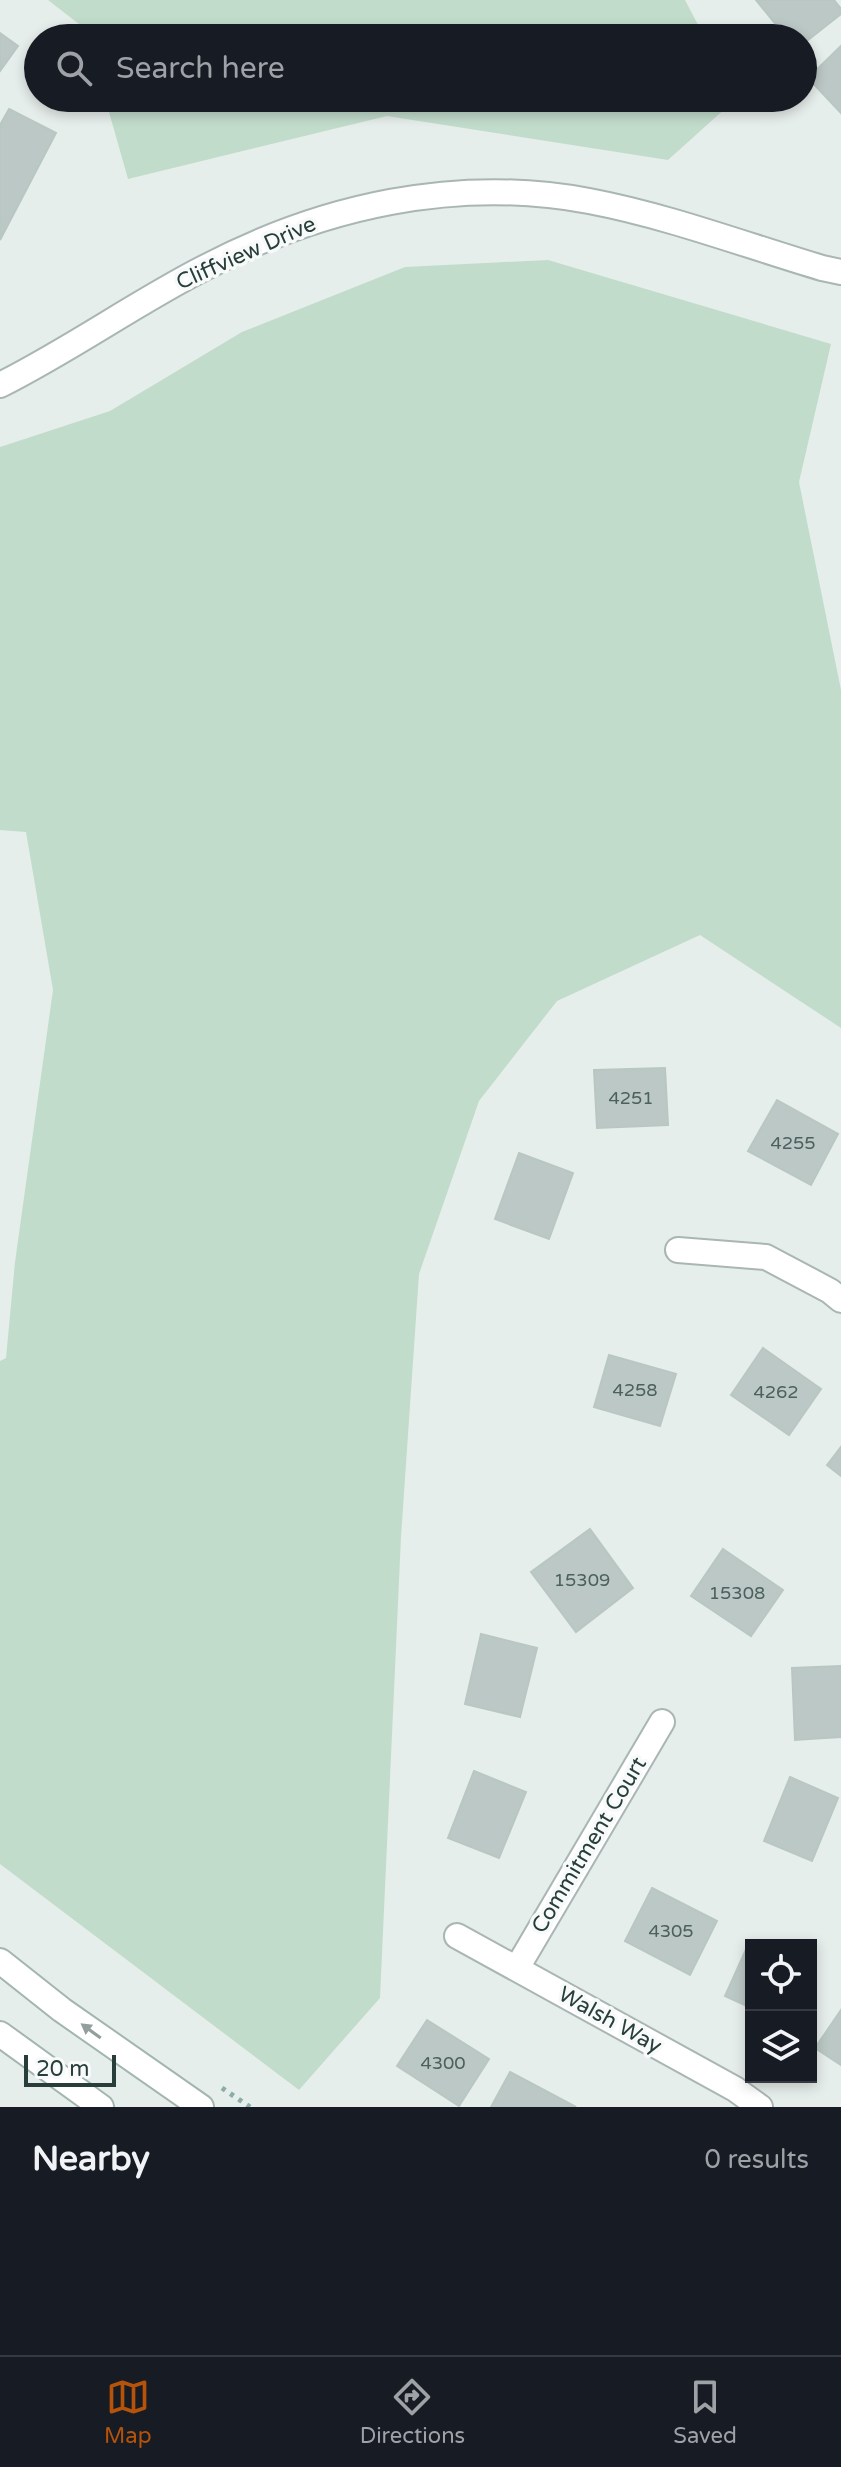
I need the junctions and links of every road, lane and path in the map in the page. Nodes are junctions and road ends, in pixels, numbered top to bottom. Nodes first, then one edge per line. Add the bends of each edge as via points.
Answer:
1 (841, 272) edge
2 (0, 385) edge
3 (678, 1250) dead end
4 (841, 1300) edge
5 (662, 1722) dead end
6 (457, 1936) dead end
7 (0, 1961) edge
8 (517, 1968) junction
9 (0, 2034) edge
10 (101, 2107) edge
11 (201, 2107) edge
12 (760, 2107) edge

1 - 2 street, Cliffview Drive via 588,201 475,192 411,197 349,210 275,235 204,268
3 - 4 street via 766,1257
5 - 8 street, Commitment Court
6 - 8 street, Walsh Way
11 -> 7 street
8 - 12 street, Walsh Way
9 - 10 street

